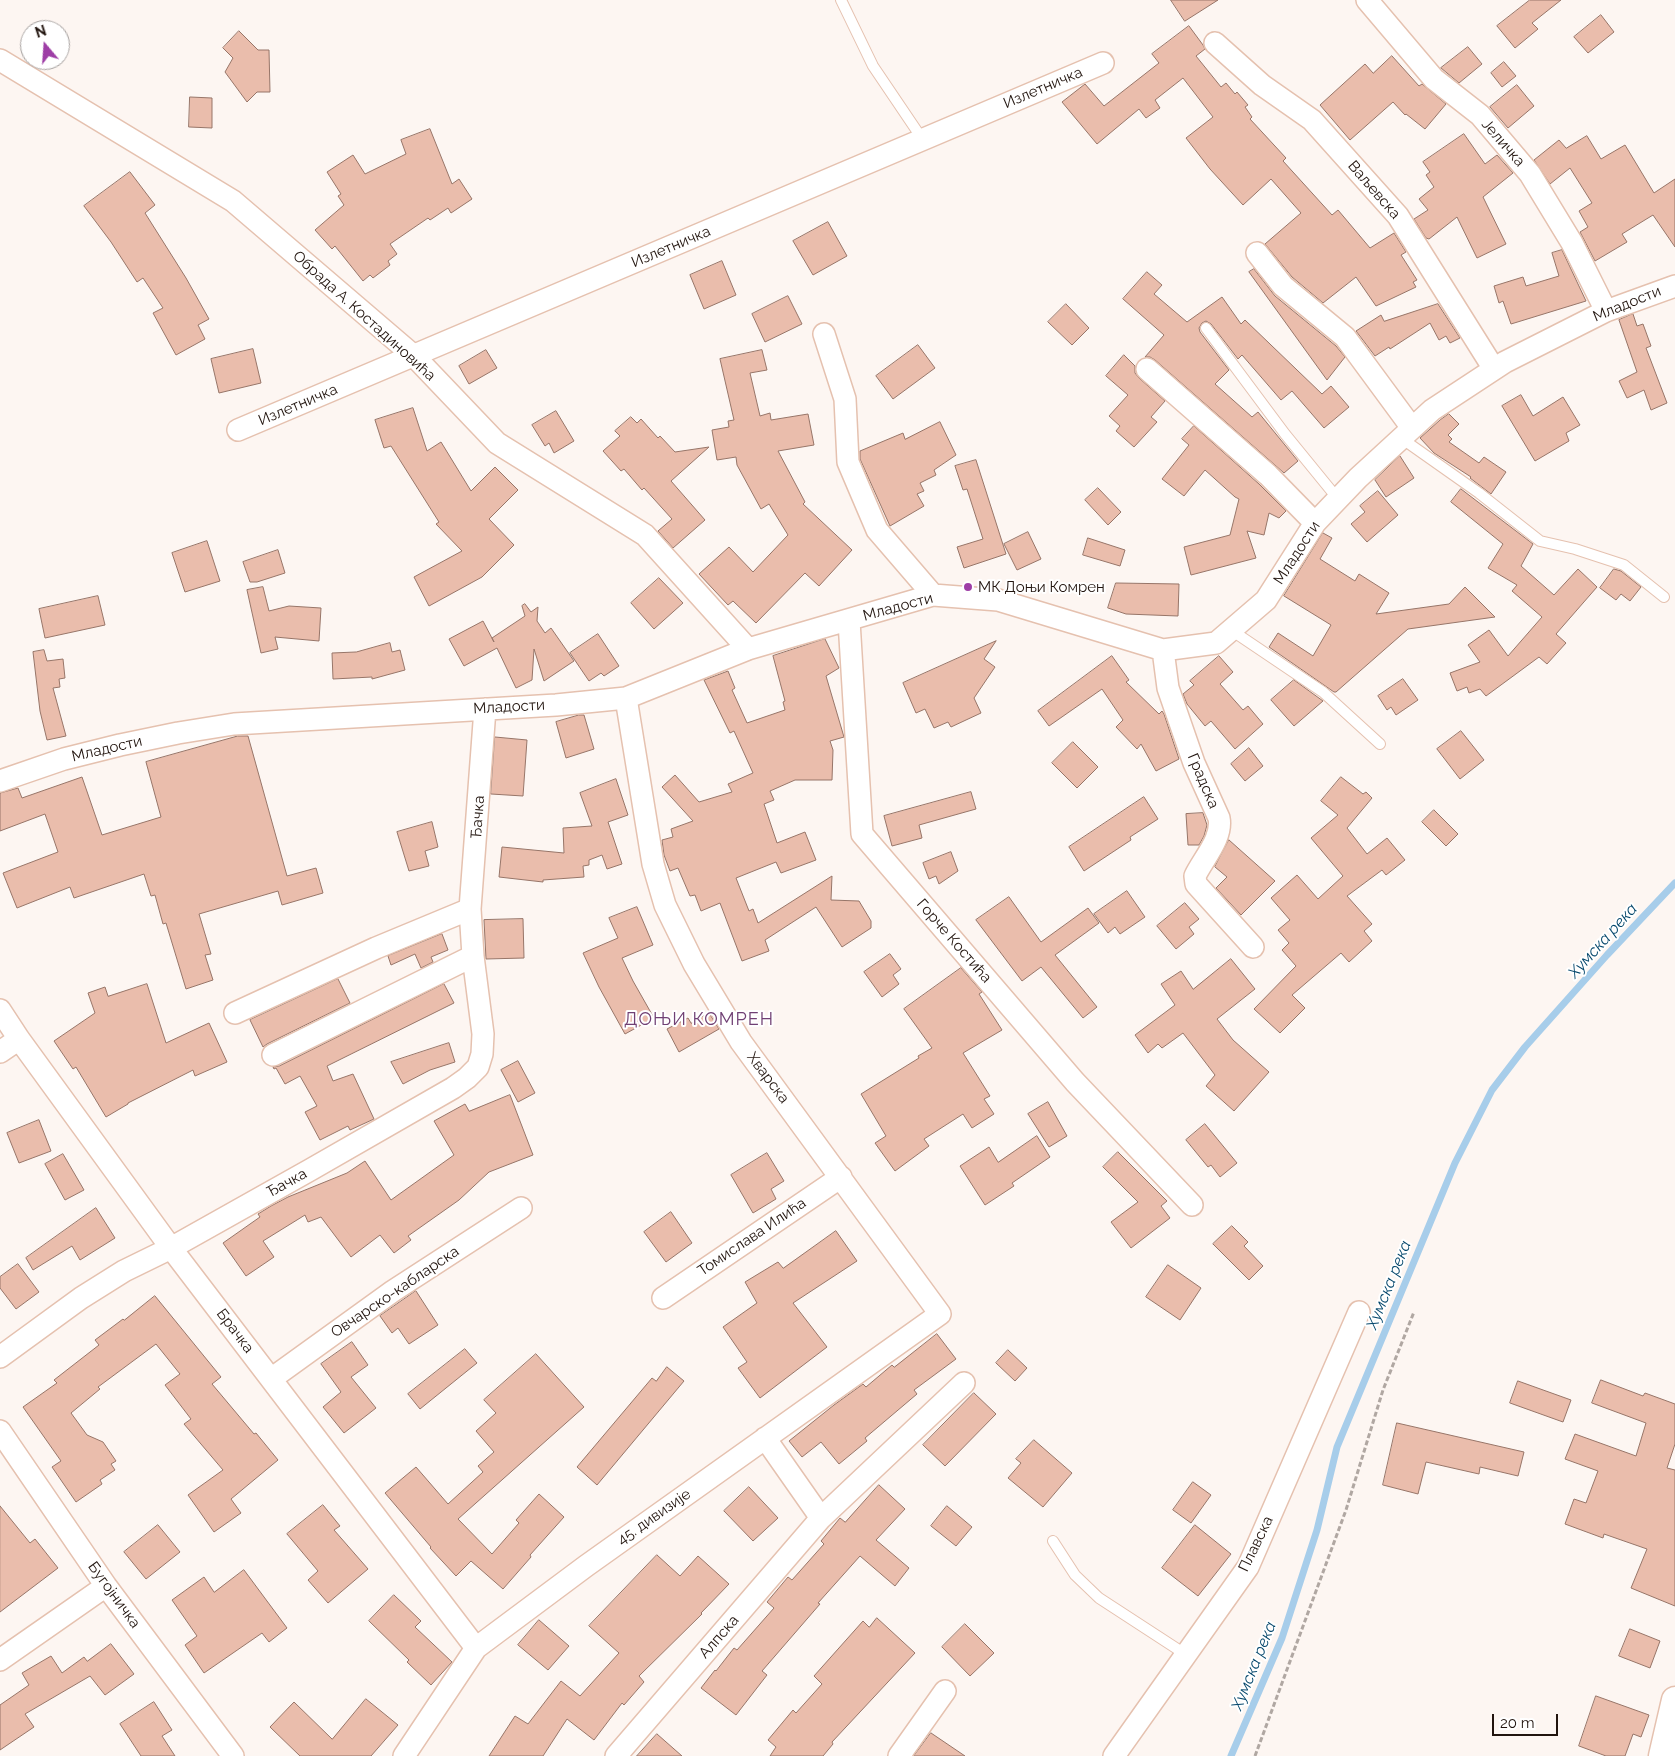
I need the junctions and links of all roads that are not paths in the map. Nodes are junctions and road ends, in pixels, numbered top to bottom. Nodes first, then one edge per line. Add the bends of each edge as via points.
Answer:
1 (841, 0) edge
2 (1367, 0) edge
3 (1215, 43) dead end
4 (0, 60) edge
5 (1103, 63) dead end
6 (923, 140) junction
7 (1257, 252) dead end
8 (1675, 286) edge
9 (1606, 310) junction
10 (1206, 328) dead end
11 (824, 334) dead end
12 (414, 356) junction
13 (1147, 369) dead end
14 (1494, 369) junction
15 (238, 430) dead end
16 (1407, 433) junction
17 (1338, 499) junction
18 (1315, 523) junction
19 (933, 595) junction
20 (1664, 596) dead end
21 (849, 620) junction
22 (1231, 630) junction
23 (748, 649) junction
24 (1163, 650) junction
25 (626, 698) junction
26 (485, 709) junction
27 (1380, 744) dead end
28 (0, 781) edge
29 (470, 909) junction
30 (1253, 947) dead end
31 (474, 956) junction
32 (0, 1010) edge
33 (236, 1013) dead end
34 (19, 1039) junction
35 (0, 1052) edge
36 (273, 1055) dead end
37 (841, 1177) junction
38 (1192, 1205) dead end
39 (521, 1208) dead end
40 (171, 1248) junction
41 (663, 1298) dead end
42 (1359, 1312) dead end
43 (940, 1314) joint
44 (0, 1357) edge
45 (271, 1379) junction
46 (964, 1383) dead end
47 (0, 1431) edge
48 (765, 1438) junction
49 (821, 1518) junction
50 (1053, 1541) dead end
51 (106, 1586) junction
52 (476, 1648) junction
53 (1185, 1654) junction
54 (0, 1660) edge
55 (945, 1691) dead end
56 (1675, 1700) edge
57 (1668, 1743) edge
58 (233, 1756) edge
59 (404, 1756) edge
60 (616, 1756) edge
61 (899, 1756) edge
62 (1114, 1756) edge

1 - 6 lane via 873,66
2 - 9 street, Јеличка via 1434,78 1480,115 1530,174 1572,243
3 - 14 street, Ваљевска via 1262,85 1312,120 1398,216
4 - 12 street, Обрада А. Костадиновића via 233,202
5 - 6 street, Излетничка
6 - 12 street, Излетничка
7 - 16 street via 1283,286 1345,337
8 - 9 street, Младости
9 - 14 street, Младости
10 - 17 lane
11 - 19 street via 845,399 848,462 877,530
12 - 15 street, Излетничка
12 - 23 street, Обрада А. Костадиновића via 497,443 645,535
13 - 18 street via 1268,475
14 - 16 street, Младости via 1432,410
16 - 17 street, Младости
16 - 20 lane via 1540,541 1624,564
17 - 18 street, Младости
18 - 22 street, Младости via 1266,600
19 - 21 street, Младости
19 - 24 street, Младости via 998,600
21 - 23 street, Младости
21 - 38 street, Горче Костића via 862,834 1075,1082
22 - 24 street, Младости via 1216,642
22 - 27 lane via 1323,692
23 - 25 street, Младости
24 - 30 street, Градска via 1168,688 1194,763 1219,818 1217,837 1195,876 1196,884
25 - 26 street, Младости
25 - 37 street, Хварска via 653,864 665,906 694,964 741,1042
26 - 28 street, Младости via 234,724 120,745 64,759
26 - 29 street, Ђачка
29 - 31 street, Ђачка
29 - 33 street via 376,948
31 - 36 street
31 - 40 street, Ђачка via 483,1034 482,1054 478,1067 467,1078
32 - 34 street, Брачка
34 - 35 street
34 - 40 street, Брачка
37 - 41 street, Томислава Илића
37 - 43 street, Хварска
39 - 45 street, Овчарско-кабларска via 393,1291
40 - 44 street, Ђачка via 124,1271 81,1298
40 - 45 street, Брачка
42 - 53 street, Плавска via 1248,1567
43 - 48 street, 45. дивизије
45 - 52 street, Брачка
46 - 49 street, Алпска
47 - 51 street, Бугојничка
48 - 49 street
48 - 52 street, 45. дивизије
49 - 60 street, Алпска
50 - 53 lane via 1075,1575 1099,1598
51 - 54 street
51 - 58 street, Бугојничка
52 - 59 street, 45. дивизије
53 - 62 street, Плавска
55 - 61 street
56 - 57 street

